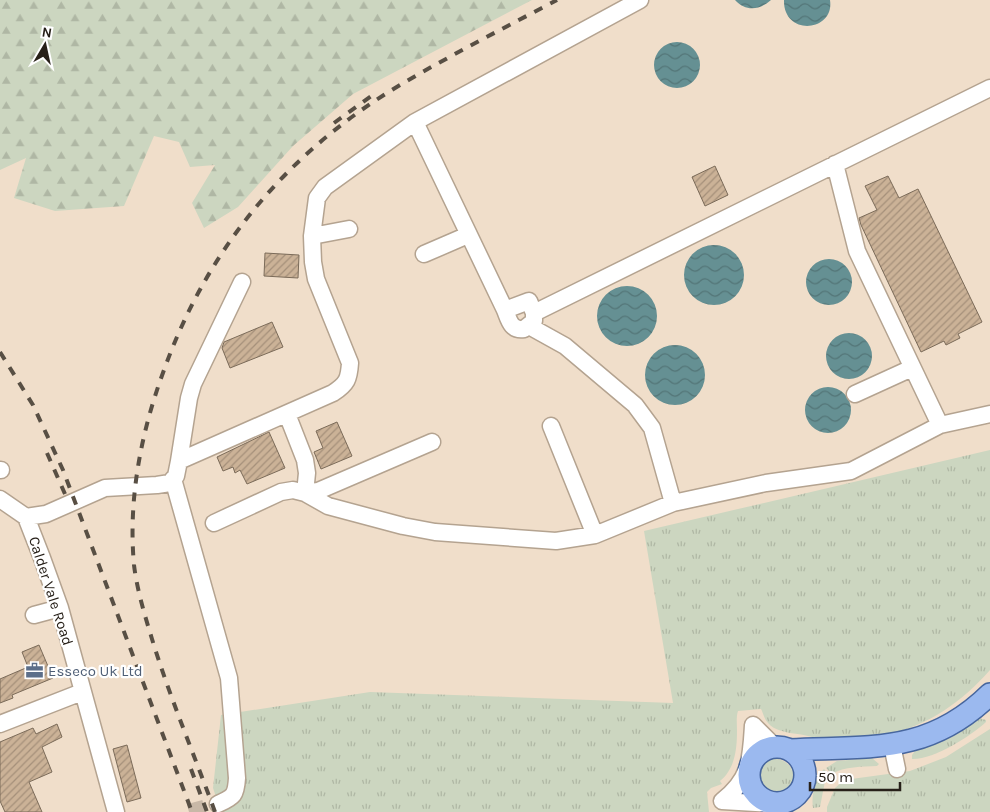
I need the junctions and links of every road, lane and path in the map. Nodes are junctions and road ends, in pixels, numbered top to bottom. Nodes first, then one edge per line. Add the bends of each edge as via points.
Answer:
1 (640, 0) edge
2 (990, 88) edge
3 (415, 122) junction
4 (835, 164) junction
5 (349, 229) dead end
6 (468, 235) junction
7 (312, 236) junction
8 (424, 254) dead end
9 (242, 282) dead end
10 (505, 310) junction
11 (532, 320) junction
12 (912, 368) junction
13 (855, 394) dead end
14 (287, 414) junction
15 (990, 414) edge
16 (940, 425) junction
17 (551, 426) dead end
18 (432, 442) dead end
19 (180, 461) junction
20 (173, 479) junction
21 (305, 493) junction
22 (0, 499) edge
23 (673, 503) junction
24 (26, 517) junction
25 (214, 523) dead end
26 (595, 534) junction
27 (60, 608) junction
28 (34, 615) dead end
29 (82, 692) junction
30 (989, 697) edge
31 (0, 724) edge
32 (892, 745) junction
33 (782, 749) junction
34 (832, 749) junction
35 (749, 769) junction
36 (897, 769) dead end
37 (804, 780) junction
38 (218, 804) tunnel mouth
39 (778, 806) edge
40 (116, 812) edge
41 (803, 812) edge

1 - 3 street
2 - 4 street
3 - 6 street
3 - 7 street via 325,187 317,198
4 - 11 street
4 - 12 street via 857,251
5 - 7 street
6 - 8 street
6 - 10 street
7 - 14 street via 316,278 350,363 349,376 344,386 333,393
9 - 19 street via 193,384
10 - 11 street via 515,328 524,329
10 - 11 street via 529,301
11 - 23 street via 635,405 652,428
12 - 13 street
12 - 16 street
14 - 19 street
14 - 21 street via 305,460
15 - 16 street
16 - 23 street via 851,471 766,483
17 - 26 street
18 - 21 street via 318,491
19 - 20 street
20 - 24 street via 170,483 157,485 105,488 46,514
20 - 38 street via 229,678 238,778 236,793
21 - 25 street via 281,492
21 - 26 street via 328,506 434,532 556,540
22 - 24 street, Calder Vale Road
23 - 26 street
24 - 27 street, Calder Vale Road
27 - 28 street
27 - 29 street, Calder Vale Road
29 - 31 street
29 - 40 street, Calder Vale Road
30 - 32 main road via 943,729
32 - 34 main road
32 - 36 street
33 - 34 main road
33 - 35 main road via 766,749 752,760
33 - 35 street via 753,719
33 - 37 main road via 800,759
34 - 37 main road via 813,763
35 - 39 main road via 750,787 756,795
35 - 39 street via 734,791 717,801
37 - 39 main road via 797,795
37 - 41 main road

